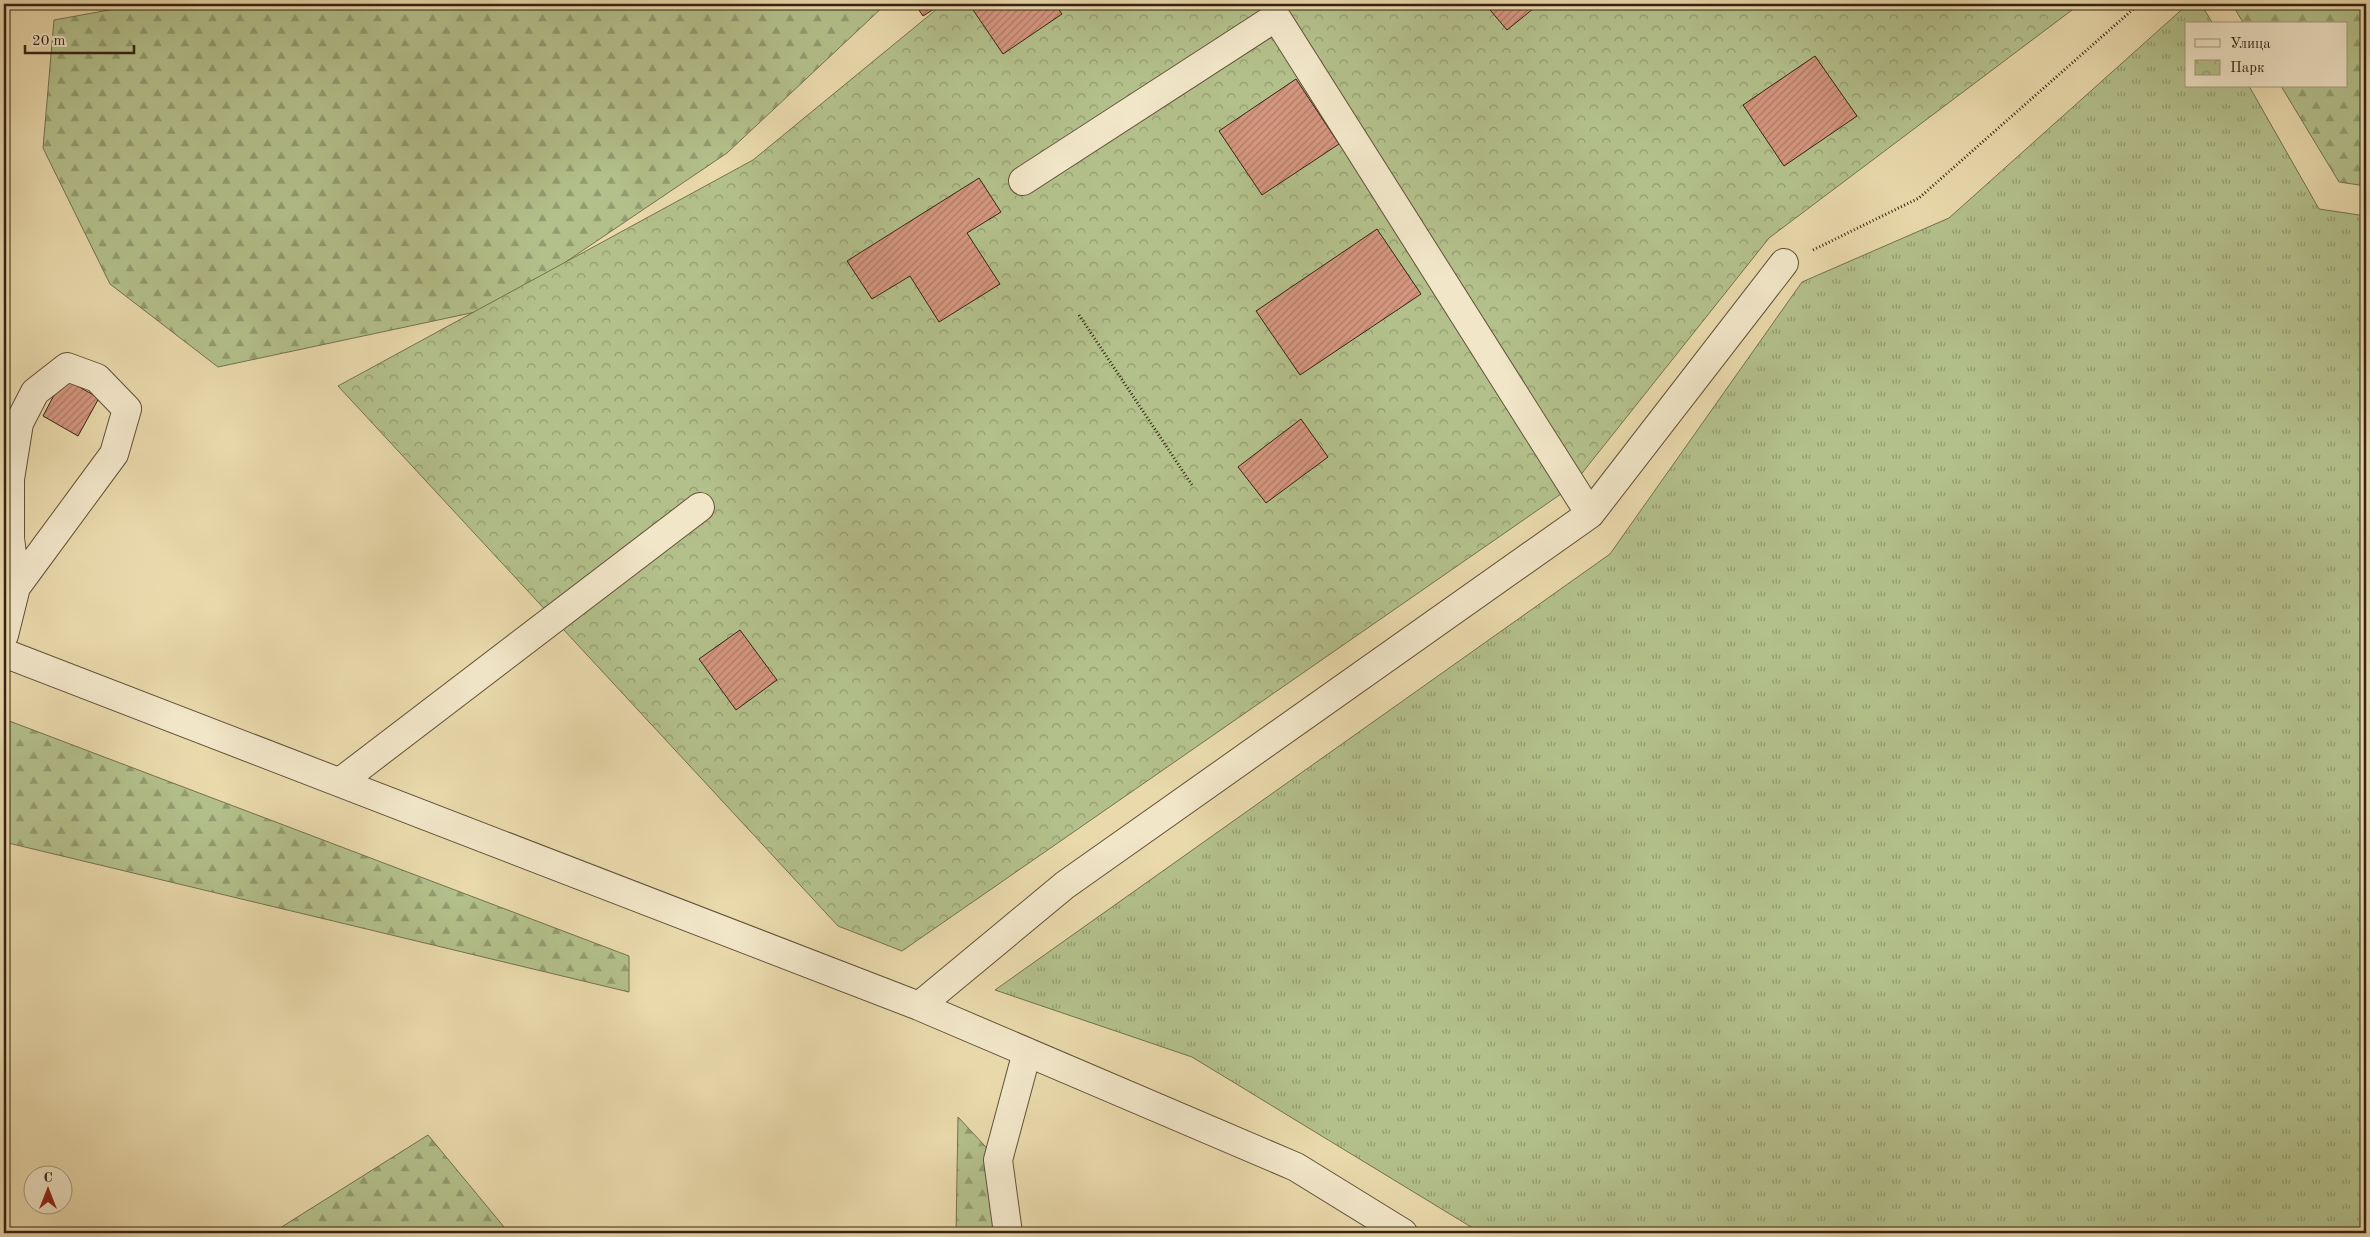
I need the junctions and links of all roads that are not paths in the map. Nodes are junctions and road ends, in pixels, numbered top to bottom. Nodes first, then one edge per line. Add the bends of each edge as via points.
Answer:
1 (1022, 181) dead end
2 (1784, 263) road end
3 (700, 507) dead end
4 (1590, 514) junction
5 (16, 586) junction
6 (4, 635) edge
7 (4, 654) edge
8 (340, 782) junction
9 (919, 1006) junction
10 (1027, 1052) junction
11 (1008, 1233) edge
12 (1402, 1233) edge

1 - 4 street via 1276,17
2 - 4 street
3 - 8 street
4 - 9 street via 1065,885
5 - 5 street via 114,454 127,409 97,378 66,367 35,392 19,422 10,479 10,538
5 - 6 street
7 - 8 street
8 - 9 street
9 - 10 street
10 - 11 street via 998,1160
10 - 12 street via 1296,1167

